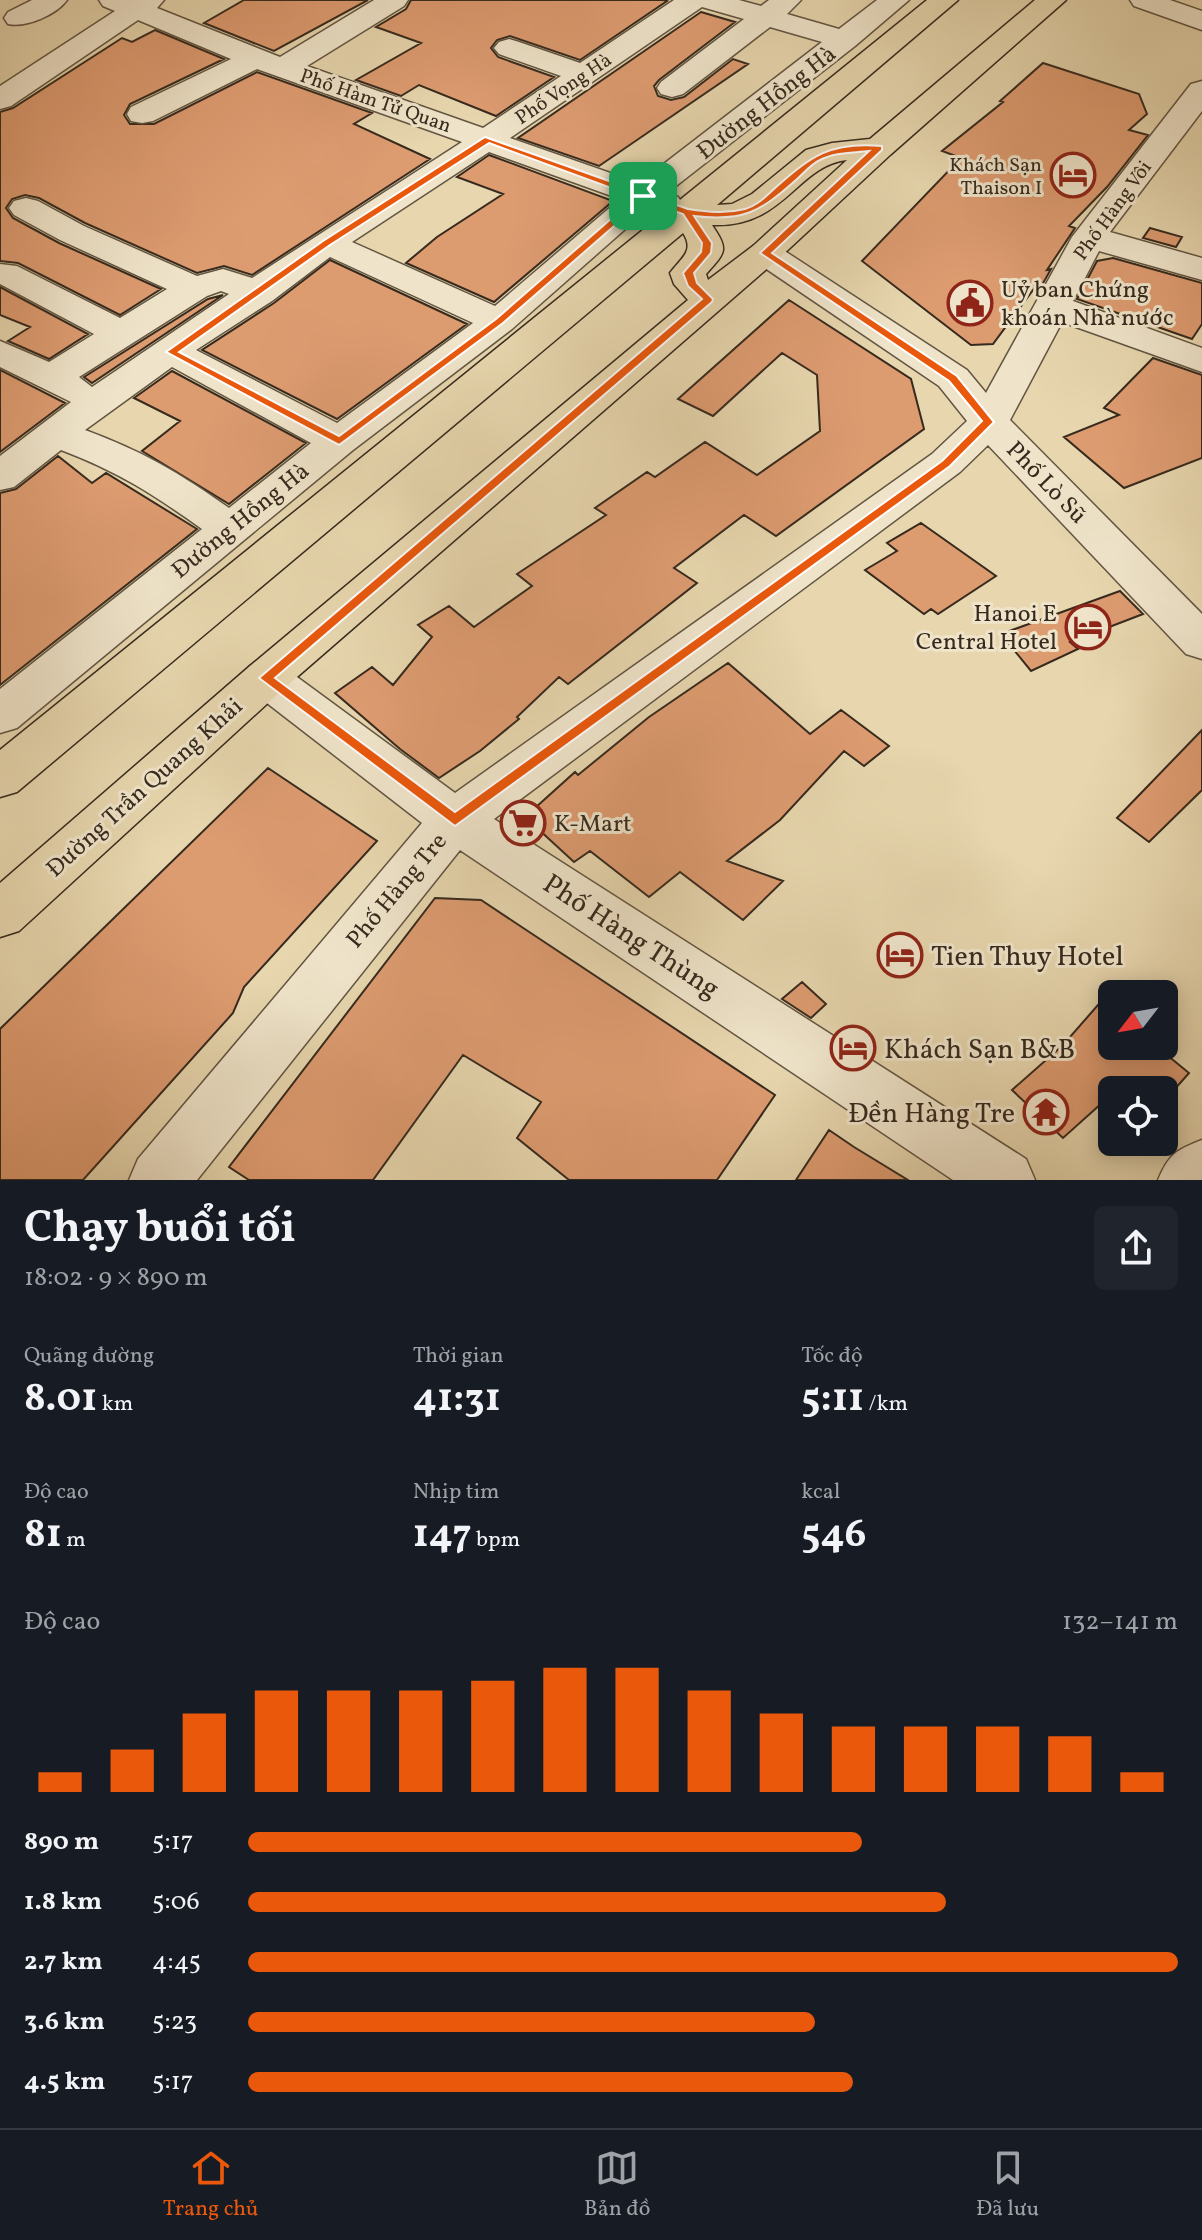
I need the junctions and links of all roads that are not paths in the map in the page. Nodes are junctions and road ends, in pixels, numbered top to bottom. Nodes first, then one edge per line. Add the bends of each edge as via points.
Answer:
1 (53, 0) edge
2 (342, 0) edge
3 (693, 0) edge
4 (709, 0) edge
5 (895, 0) edge
6 (944, 0) edge
7 (1052, 0) edge
8 (1144, 0) edge
9 (133, 3) edge
10 (388, 4) edge
11 (776, 8) edge
12 (18, 18) dead end
13 (1202, 21) edge
14 (845, 40) junction
15 (225, 45) junction
16 (509, 48) dead end
17 (269, 63) junction
18 (583, 74) junction
19 (672, 88) dead end
20 (1202, 90) edge
21 (0, 100) edge
22 (488, 139) junction
23 (879, 148) junction
24 (643, 196) junction
25 (26, 208) dead end
26 (687, 212) junction
27 (72, 233) junction
28 (1089, 237) junction
29 (327, 243) junction
30 (765, 253) junction
31 (1202, 269) edge
32 (2, 275) edge
33 (194, 288) junction
34 (259, 293) junction
35 (708, 299) junction
36 (1050, 305) junction
37 (499, 321) junction
38 (122, 334) junction
39 (0, 352) edge
40 (171, 352) junction
41 (1202, 361) edge
42 (52, 377) junction
43 (96, 402) junction
44 (989, 422) junction
45 (30, 440) edge
46 (339, 441) junction
47 (0, 477) edge
48 (229, 528) junction
49 (1202, 642) edge
50 (266, 678) junction
51 (0, 715) edge
52 (0, 778) edge
53 (455, 820) junction
54 (0, 915) edge
55 (1202, 1169) edge
56 (159, 1180) edge
57 (1005, 1180) edge
58 (1188, 1180) edge

1 - 12 street
2 - 10 street
3 - 18 street, Phố Vọng Hà
4 - 11 street
5 - 14 street, Đường Hồng Hà
6 - 26 main road
7 - 23 main road, Đường Trần Quang Khải
8 - 13 street
9 - 15 street, Phố Hàm Tử Quan
9 - 21 street
10 - 17 street
11 - 14 street
11 - 19 street
14 - 24 street, Đường Hồng Hà
15 - 17 street, Phố Hàm Tử Quan
15 - 17 street via 146,103
16 - 18 street
17 - 22 street, Phố Hàm Tử Quan
18 - 22 street, Phố Vọng Hà
20 - 28 street, Phố Hàng Vôi
22 - 24 street, Phố Hàm Tử Quan
22 - 29 street, Phố Vọng Hà
23 - 26 main road via 815,158 750,211 720,216
23 - 30 main road, Đường Trần Quang Khải
24 - 26 street, Phố Hàm Tử Quan
24 - 37 street, Đường Hồng Hà
25 - 27 street
26 - 35 main road via 707,243 706,253 688,273
26 - 52 main road
27 - 32 street
27 - 33 street
28 - 31 street
28 - 36 street, Phố Hàng Vôi
29 - 34 street, Phố Vọng Hà
29 - 37 street
30 - 35 main road, Đường Trần Quang Khải
30 - 44 street, Phố Lò Sũ via 953,378
32 - 38 street
33 - 34 street via 223,280
33 - 38 street
34 - 40 street, Phố Vọng Hà
35 - 50 main road, Đường Trần Quang Khải
36 - 41 street
36 - 44 street, Phố Hàng Vôi
37 - 46 street, Đường Hồng Hà
38 - 42 street
39 - 42 street
40 - 43 street, Phố Vọng Hà
40 - 46 street
42 - 43 street
43 - 45 street, Phố Vọng Hà
44 - 49 street, Phố Lò Sũ
44 - 53 street, Phố Hàng Tre via 946,463
45 - 47 street, Phố Vọng Hà
45 - 48 street via 118,457 157,477
46 - 48 street, Đường Hồng Hà
48 - 51 street, Đường Hồng Hà
50 - 53 street, Phố Hàng Thùng
50 - 54 main road, Đường Trần Quang Khải
53 - 56 street, Phố Hàng Tre
53 - 57 street, Phố Hàng Thùng
55 - 58 street

